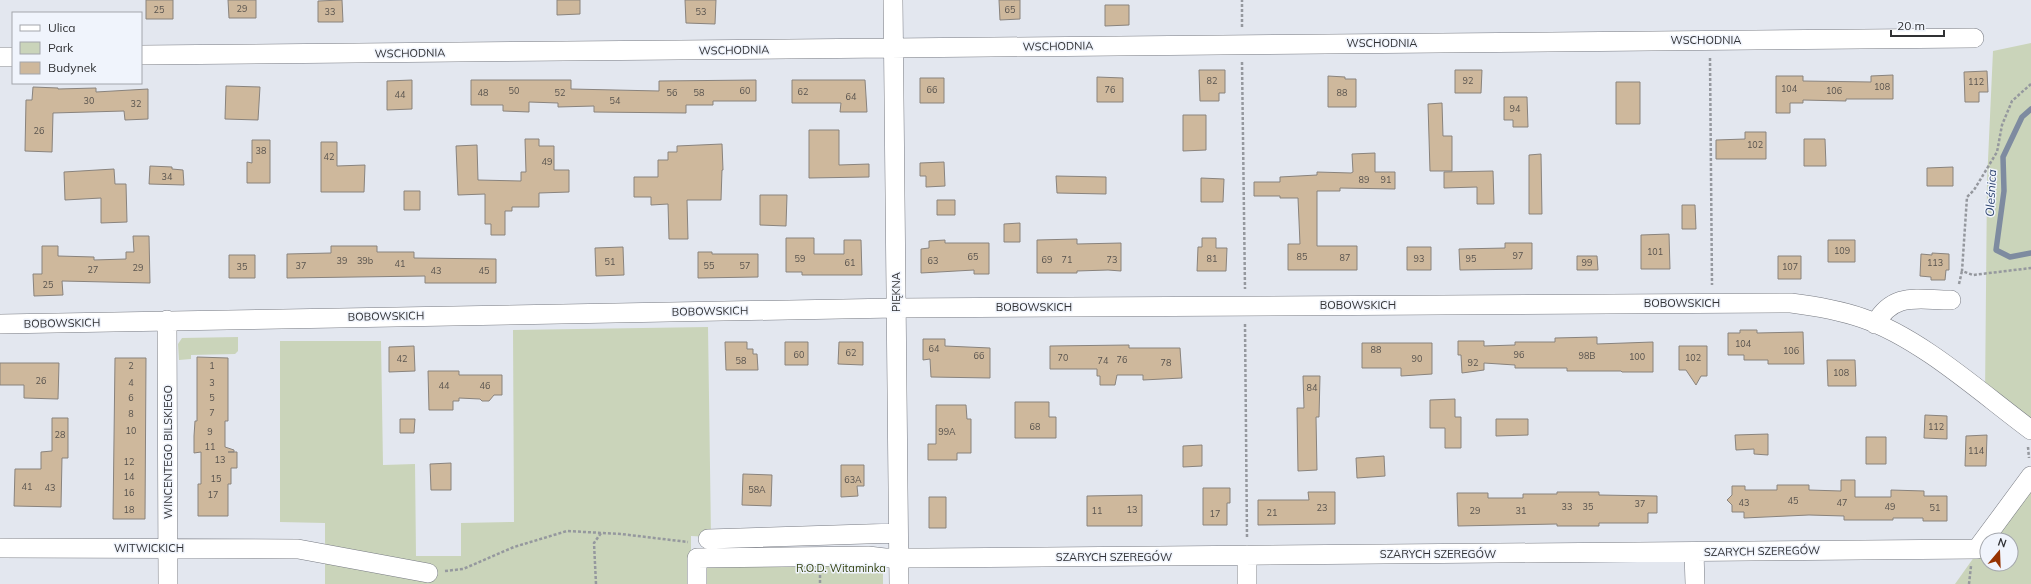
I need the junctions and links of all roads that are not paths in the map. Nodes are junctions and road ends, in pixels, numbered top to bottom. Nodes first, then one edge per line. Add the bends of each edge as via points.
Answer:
1 (893, 0) edge
2 (1974, 38) dead end
3 (894, 47) junction
4 (142, 55) edge
5 (12, 56) edge
6 (0, 57) edge
7 (1951, 300) dead end
8 (896, 308) junction
9 (167, 320) junction
10 (0, 324) edge
11 (1875, 324) junction
12 (2029, 437) edge
13 (2030, 469) edge
14 (898, 533) junction
15 (708, 539) road end
16 (0, 548) edge
17 (168, 548) junction
18 (1247, 550) junction
19 (1694, 552) junction
20 (899, 558) junction
21 (428, 573) road end
22 (168, 584) edge
23 (698, 584) edge
24 (899, 584) edge
25 (1247, 584) edge
26 (1695, 584) edge

1 - 3 street, PIĘKNA
2 - 3 street, WSCHODNIA
3 - 4 street, WSCHODNIA
3 - 8 street, PIĘKNA
5 - 6 street
7 - 11 street via 1902,300 1887,307
8 - 9 street, BOBOWSKICH
8 - 11 street, BOBOWSKICH via 1791,302 1825,308
8 - 14 street, PIĘKNA
9 - 10 street, BOBOWSKICH
9 - 17 street, WINCENTEGO BILSKIEGO
11 - 12 street, BOBOWSKICH via 1923,349
13 - 19 street, SZARYCH SZEREGÓW via 1977,549
14 - 15 street
14 - 20 street, PIĘKNA
16 - 17 street, WITWICKICH
17 - 21 street, WITWICKICH via 298,549
17 - 22 street, WINCENTEGO BILSKIEGO
18 - 19 street, SZARYCH SZEREGÓW
18 - 20 street, SZARYCH SZEREGÓW
18 - 25 street
19 - 26 street
20 - 23 street, SZARYCH SZEREGÓW via 697,558
20 - 24 street, PIĘKNA

